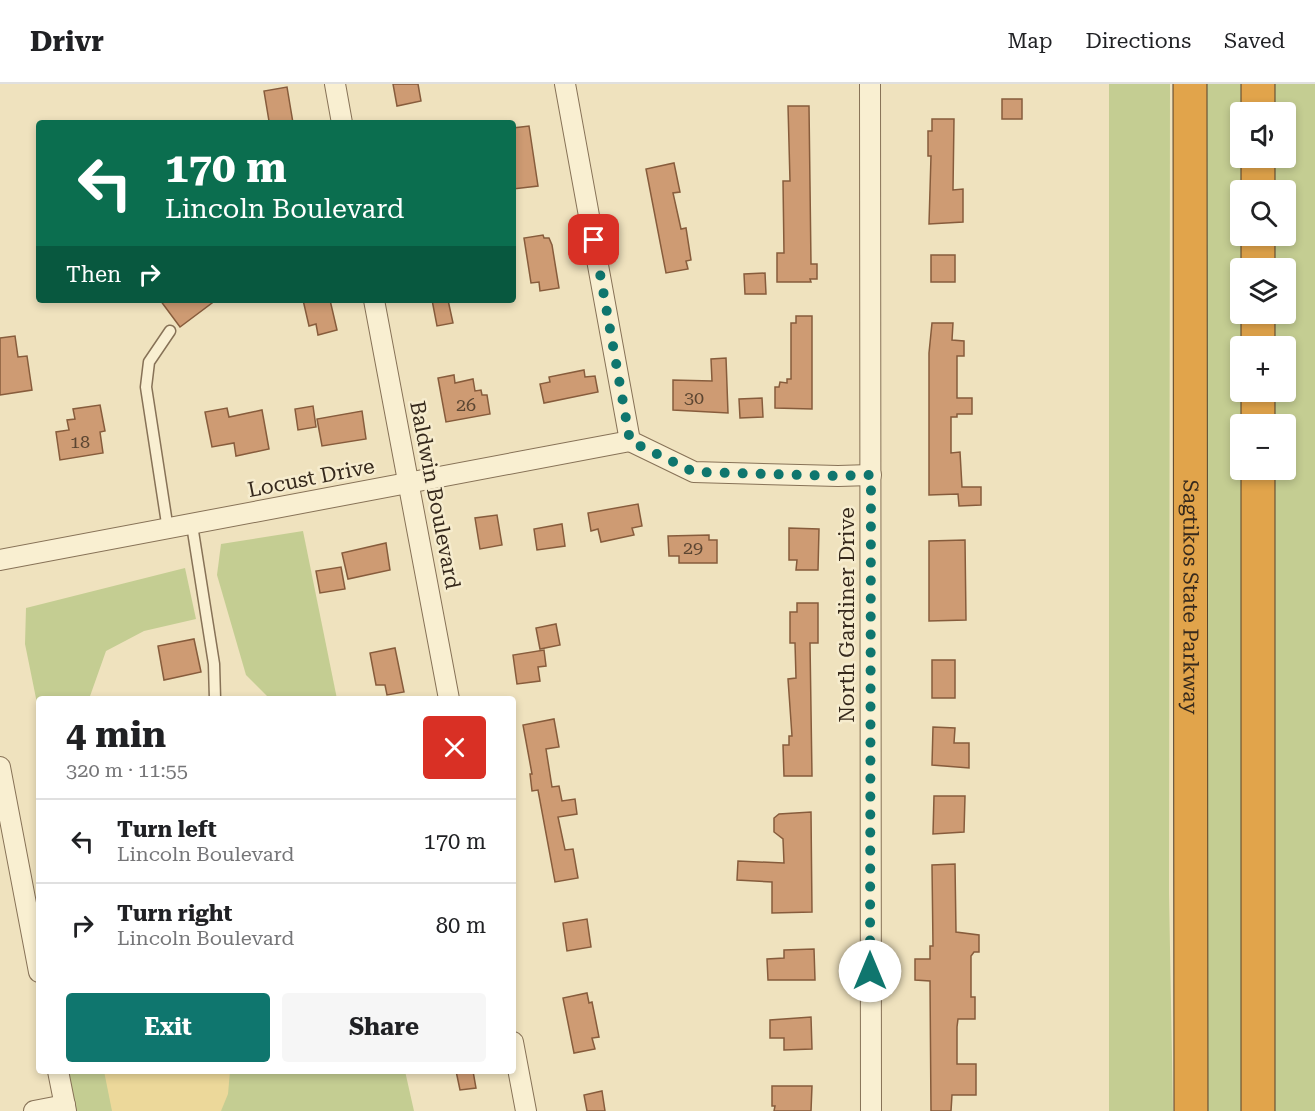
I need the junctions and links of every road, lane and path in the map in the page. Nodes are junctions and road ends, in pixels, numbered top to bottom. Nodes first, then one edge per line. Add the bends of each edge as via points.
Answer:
1 (335, 84) edge
2 (565, 84) edge
3 (870, 84) edge
4 (1190, 84) edge
5 (1258, 84) edge
6 (1258, 102) edge
7 (341, 120) edge
8 (376, 303) edge
9 (170, 331) dead end
10 (630, 441) junction
11 (871, 475) junction
12 (1258, 480) edge
13 (408, 485) junction
14 (192, 525) junction
15 (168, 530) junction
16 (0, 561) edge
17 (215, 696) edge
18 (448, 696) edge
19 (0, 767) edge
20 (7, 839) edge
21 (36, 960) edge
22 (516, 1058) edge
23 (59, 1074) edge
24 (65, 1108) edge
25 (34, 1111) edge
26 (526, 1111) edge
27 (871, 1111) edge
28 (1191, 1111) edge
29 (1258, 1111) edge

1 - 7 street
2 - 10 street
3 - 11 street, North Gardiner Drive
4 - 28 highway, Sagtikos State Parkway
5 - 6 highway
8 - 13 street, Baldwin Boulevard
9 - 15 lane via 149,362 146,387
10 - 11 street via 694,472
10 - 13 street, Locust Drive
11 - 27 street, North Gardiner Drive
12 - 29 highway
13 - 14 street, Locust Drive
13 - 18 street, Baldwin Boulevard
14 - 15 street, Locust Drive
14 - 17 lane via 214,664
15 - 16 street, Locust Drive
19 - 20 street
20 - 21 street
22 - 26 street
23 - 24 street
24 - 25 street

